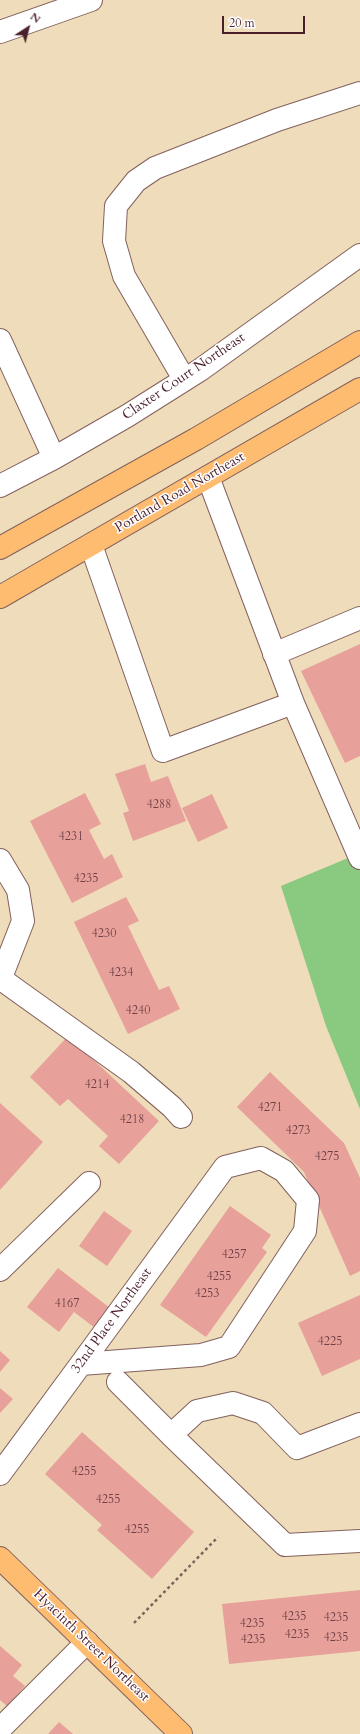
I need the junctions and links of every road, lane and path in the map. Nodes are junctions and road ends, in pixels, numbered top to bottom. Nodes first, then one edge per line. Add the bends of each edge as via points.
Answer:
1 (91, 0) edge
2 (0, 32) edge
3 (360, 93) edge
4 (360, 254) edge
5 (0, 340) edge
6 (360, 342) edge
7 (184, 379) junction
8 (360, 389) edge
9 (54, 458) junction
10 (208, 477) junction
11 (0, 486) edge
12 (91, 544) junction
13 (0, 548) edge
14 (0, 597) edge
15 (360, 618) edge
16 (274, 654) junction
17 (293, 703) junction
18 (360, 858) edge
19 (0, 860) edge
20 (0, 979) edge
21 (181, 1116) dead end
22 (89, 1183) dead end
23 (0, 1270) edge
24 (81, 1364) junction
25 (118, 1382) dead end
26 (360, 1424) edge
27 (171, 1435) junction
28 (0, 1474) edge
29 (218, 1537) dead end
30 (360, 1541) edge
31 (0, 1558) edge
32 (134, 1623) dead end
33 (87, 1642) junction
34 (0, 1730) edge
35 (181, 1734) edge

1 - 2 street
3 - 7 street via 277,120 155,168 136,181 116,206 114,241 124,276
4 - 7 street, Claxter Court Northeast
5 - 9 street
6 - 13 main road via 196,440
7 - 9 street, Claxter Court Northeast via 128,416
8 - 10 main road, Portland Road Northeast
9 - 11 street, Claxter Court Northeast
10 - 12 main road, Portland Road Northeast
10 - 16 street
12 - 14 main road, Portland Road Northeast
12 - 17 street via 164,751
15 - 16 street
16 - 17 street
17 - 18 street
19 - 20 street via 18,890 23,921
20 - 21 street via 131,1072
22 - 23 street
24 - 24 street, 32nd Place Northeast via 225,1167 261,1158 284,1171 308,1200 305,1231 229,1347 201,1355
24 - 28 street, 32nd Place Northeast
25 - 27 street
26 - 27 street via 297,1448 263,1413 233,1403 197,1411
27 - 30 street via 285,1546
29 - 32 path
31 - 33 main road, Hyacinth Street Northeast
33 - 34 street
33 - 35 main road, Hyacinth Street Northeast

